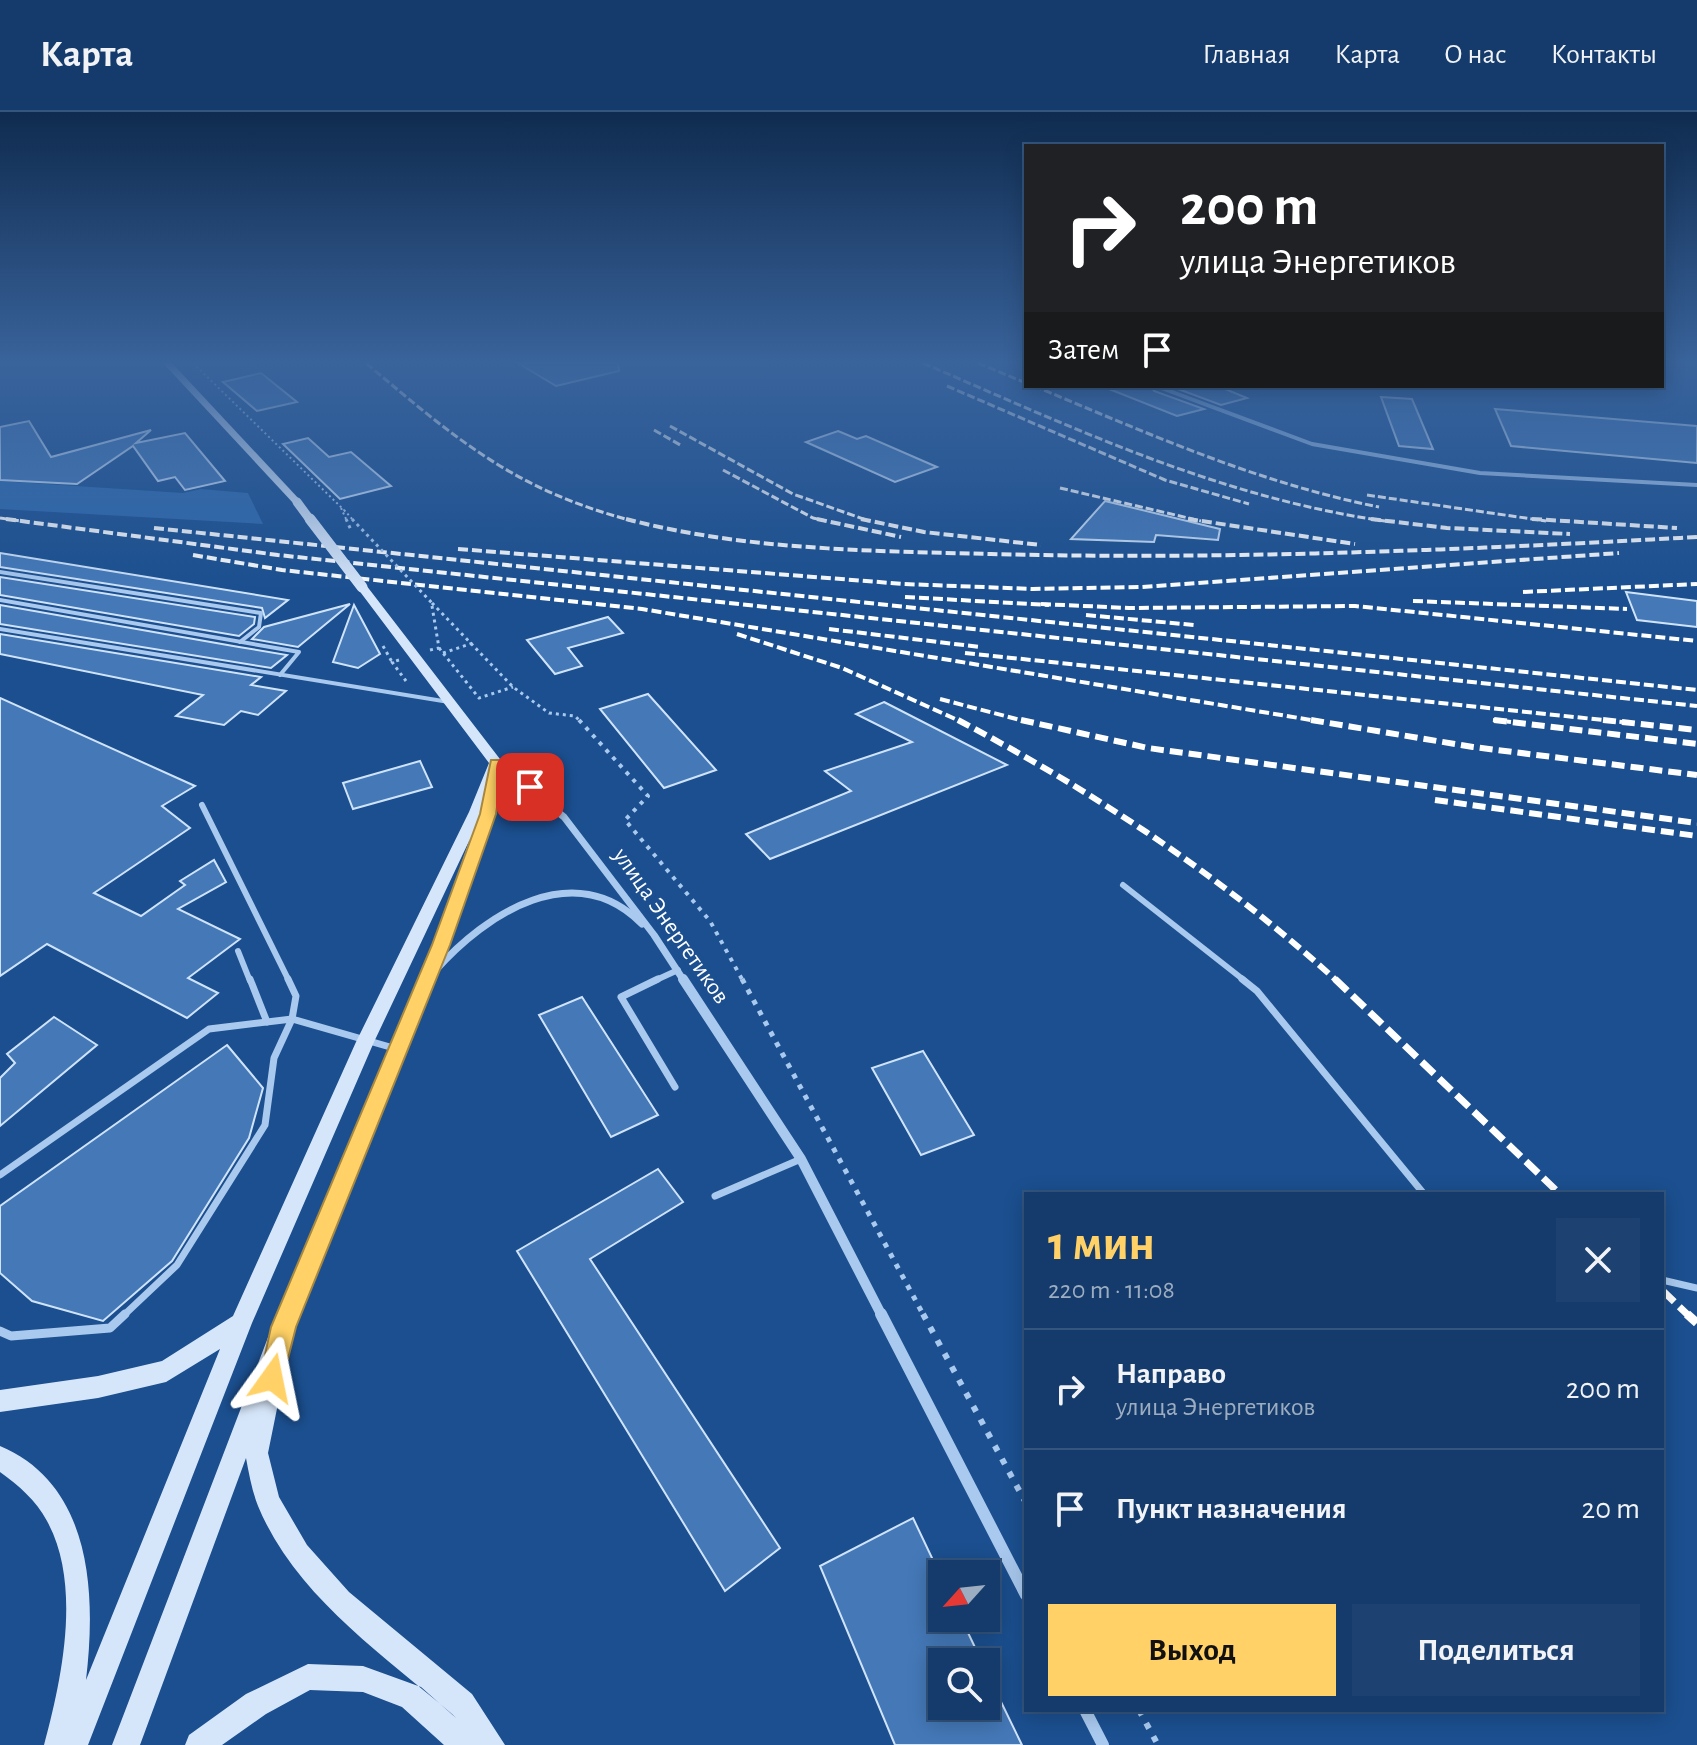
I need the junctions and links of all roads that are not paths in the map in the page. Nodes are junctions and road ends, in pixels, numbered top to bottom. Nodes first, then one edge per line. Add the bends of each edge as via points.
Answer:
1 (238, 439) edge
2 (1299, 439) edge
3 (1697, 485) edge
4 (0, 572) edge
5 (0, 600) edge
6 (0, 629) edge
7 (240, 642) junction
8 (280, 675) junction
9 (453, 703) junction
10 (496, 763) junction
11 (202, 805) dead end
12 (1123, 885) dead end
13 (654, 935) junction
14 (238, 951) dead end
15 (678, 970) junction
16 (423, 985) junction
17 (292, 1019) junction
18 (267, 1022) junction
19 (365, 1042) junction
20 (397, 1049) junction
21 (675, 1087) dead end
22 (801, 1159) junction
23 (0, 1175) edge
24 (1422, 1192) edge
25 (715, 1196) dead end
26 (1664, 1280) edge
27 (1697, 1288) edge
28 (241, 1323) junction
29 (283, 1327) junction
30 (0, 1331) edge
31 (0, 1401) edge
32 (0, 1458) edge
33 (1024, 1591) edge
34 (1086, 1712) edge
35 (58, 1745) edge
36 (74, 1745) edge
37 (126, 1745) edge
38 (199, 1745) edge
39 (465, 1745) edge
40 (491, 1745) edge
41 (1103, 1745) edge

1 - 9 main road, улица Энергетиков, bridge via 297,502
2 - 3 street via 1480,473
4 - 7 lane via 261,613 259,627
5 - 7 lane
6 - 8 lane
7 - 8 lane via 299,652
8 - 9 lane
9 - 10 main road, улица Энергетиков
10 - 13 street, улица Энергетиков via 564,817
10 - 16 main road via 488,814
10 - 19 main road
11 - 17 lane via 296,996
12 - 24 lane via 1257,991
13 - 15 street, улица Энергетиков
13 - 16 street via 618,902 589,894 548,895 512,906 487,922 457,944
14 - 18 lane
15 - 21 lane via 621,997
15 - 22 street, улица Энергетиков
16 - 20 main road
17 - 18 lane
17 - 19 lane
17 - 30 lane via 274,1058 265,1125 177,1265 110,1328 11,1336
18 - 23 lane via 209,1029
19 - 20 lane
19 - 28 main road
20 - 29 main road
22 - 25 lane
22 - 33 street, улица Энергетиков
26 - 27 lane
28 - 31 main road via 166,1371
28 - 36 main road
29 - 37 main road
29 - 40 main road via 256,1453 268,1501 298,1554 329,1589 462,1704
32 - 35 main road via 36,1485 60,1523 73,1559 81,1609 69,1705
34 - 41 street
38 - 39 main road via 256,1704 308,1677 363,1679 411,1697

